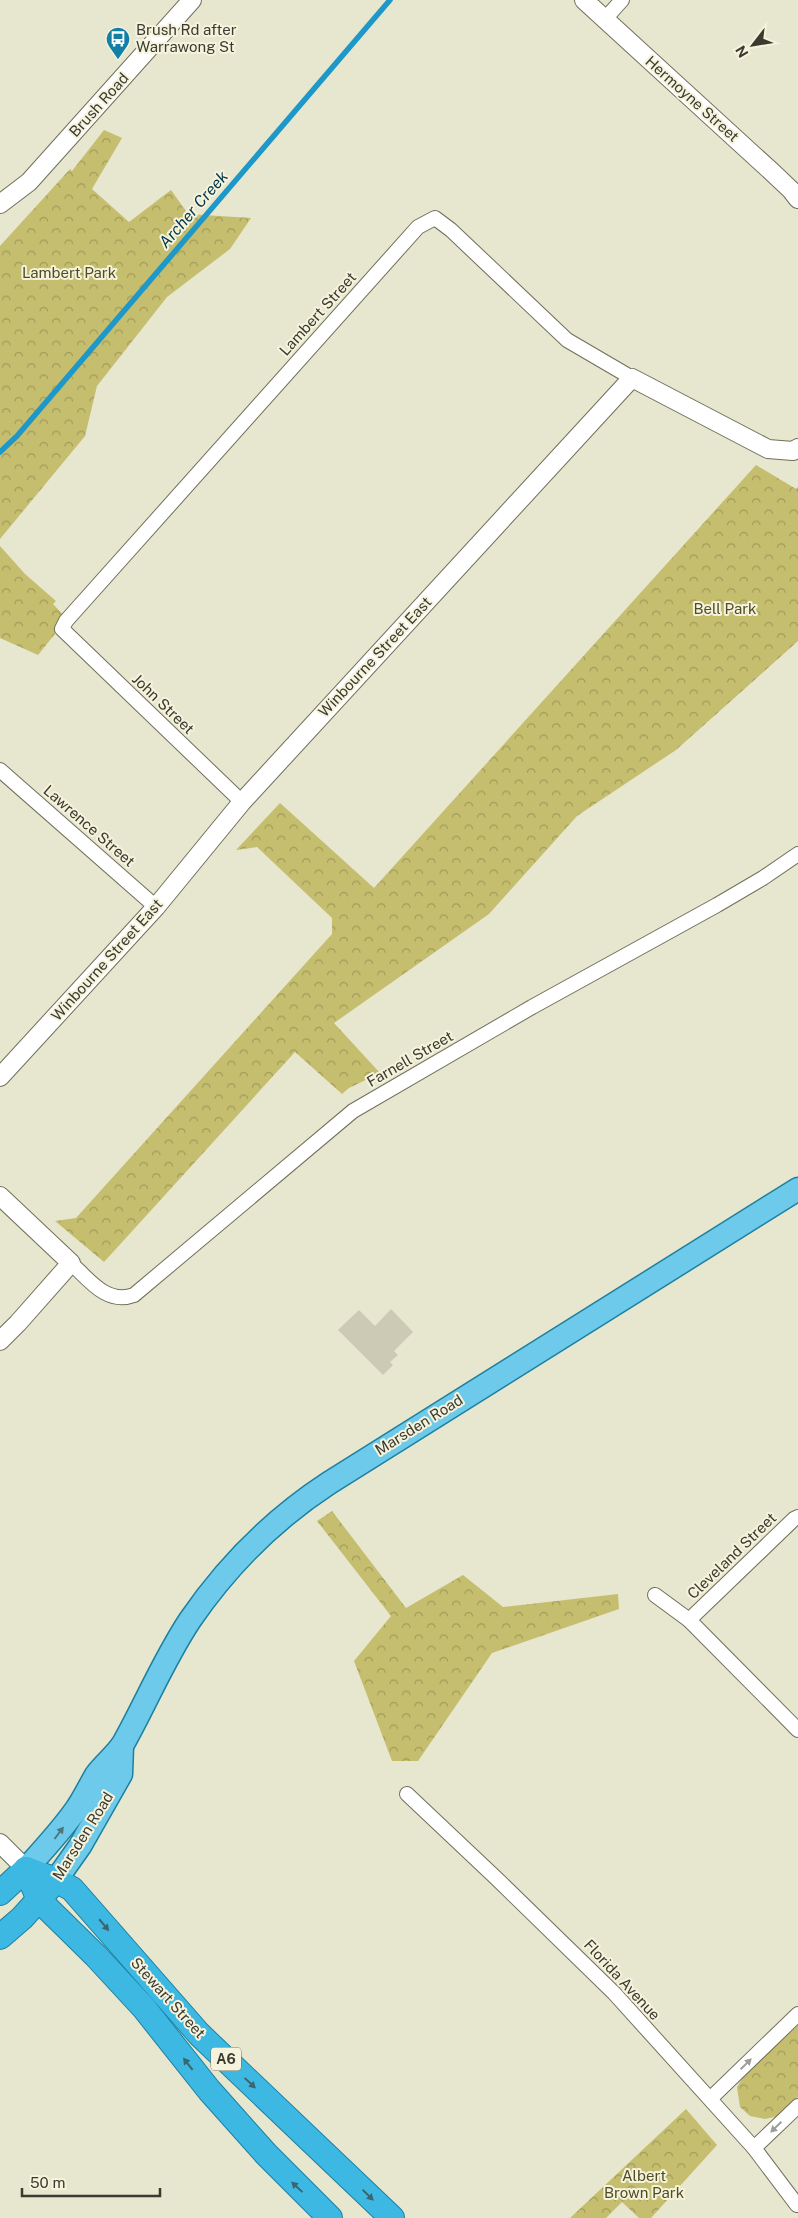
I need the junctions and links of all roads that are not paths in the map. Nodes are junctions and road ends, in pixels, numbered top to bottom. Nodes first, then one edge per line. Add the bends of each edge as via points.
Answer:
1 (192, 0) edge
2 (584, 0) edge
3 (622, 0) edge
4 (605, 19) junction
5 (798, 199) edge
6 (0, 204) edge
7 (632, 378) junction
8 (798, 448) edge
9 (62, 629) joint
10 (0, 770) edge
11 (242, 802) junction
12 (798, 854) edge
13 (156, 907) junction
14 (0, 1077) edge
15 (798, 1189) edge
16 (0, 1196) edge
17 (72, 1263) junction
18 (0, 1341) edge
19 (798, 1518) edge
20 (655, 1595) dead end
21 (689, 1620) junction
22 (798, 1730) edge
23 (122, 1746) junction
24 (407, 1794) dead end
25 (0, 1843) edge
26 (26, 1869) junction
27 (56, 1880) junction
28 (0, 1893) edge
29 (40, 1900) junction
30 (0, 1937) edge
31 (798, 2014) edge
32 (711, 2098) junction
33 (798, 2106) edge
34 (754, 2148) junction
35 (797, 2205) dead end
36 (330, 2218) edge
37 (392, 2218) edge

1 - 6 street, Brush Road via 29,182
2 - 4 street, Hermoyne Street
3 - 4 street
4 - 5 street, Hermoyne Street
7 - 8 street via 768,449 792,451
7 - 9 street, Lambert Street via 567,340 436,218 418,227
7 - 11 street, Winbourne Street East
9 - 11 street, John Street
10 - 13 street, Lawrence Street
11 - 13 street, Winbourne Street East
12 - 17 street, Farnell Street via 717,905 353,1111 134,1295 126,1298 106,1295
13 - 14 street, Winbourne Street East
15 - 23 main road, Marsden Road via 302,1501 268,1529 205,1600 168,1656
16 - 17 street
17 - 18 street
19 - 21 street, Cleveland Street
20 - 21 street, Cleveland Street
21 - 22 street, Cleveland Street
26 -> 23 main road, Marsden Road via 54,1839 105,1763
23 - 27 main road, Marsden Road via 121,1774 80,1846
24 - 32 street, Florida Avenue via 614,1993
25 - 26 street
26 - 27 highway, A6
26 - 28 highway, Marsden Road
26 - 29 highway, A6
27 - 29 highway, Marsden Road
27 -> 37 highway, Stewart Street / A6 via 72,1889 199,2034
29 - 30 highway, Marsden Road
36 -> 29 highway, Stewart Street / A6 via 266,2154 209,2090 144,2008
32 -> 31 street
32 - 34 street, Florida Avenue
33 -> 34 street
34 - 35 street, Florida Avenue

